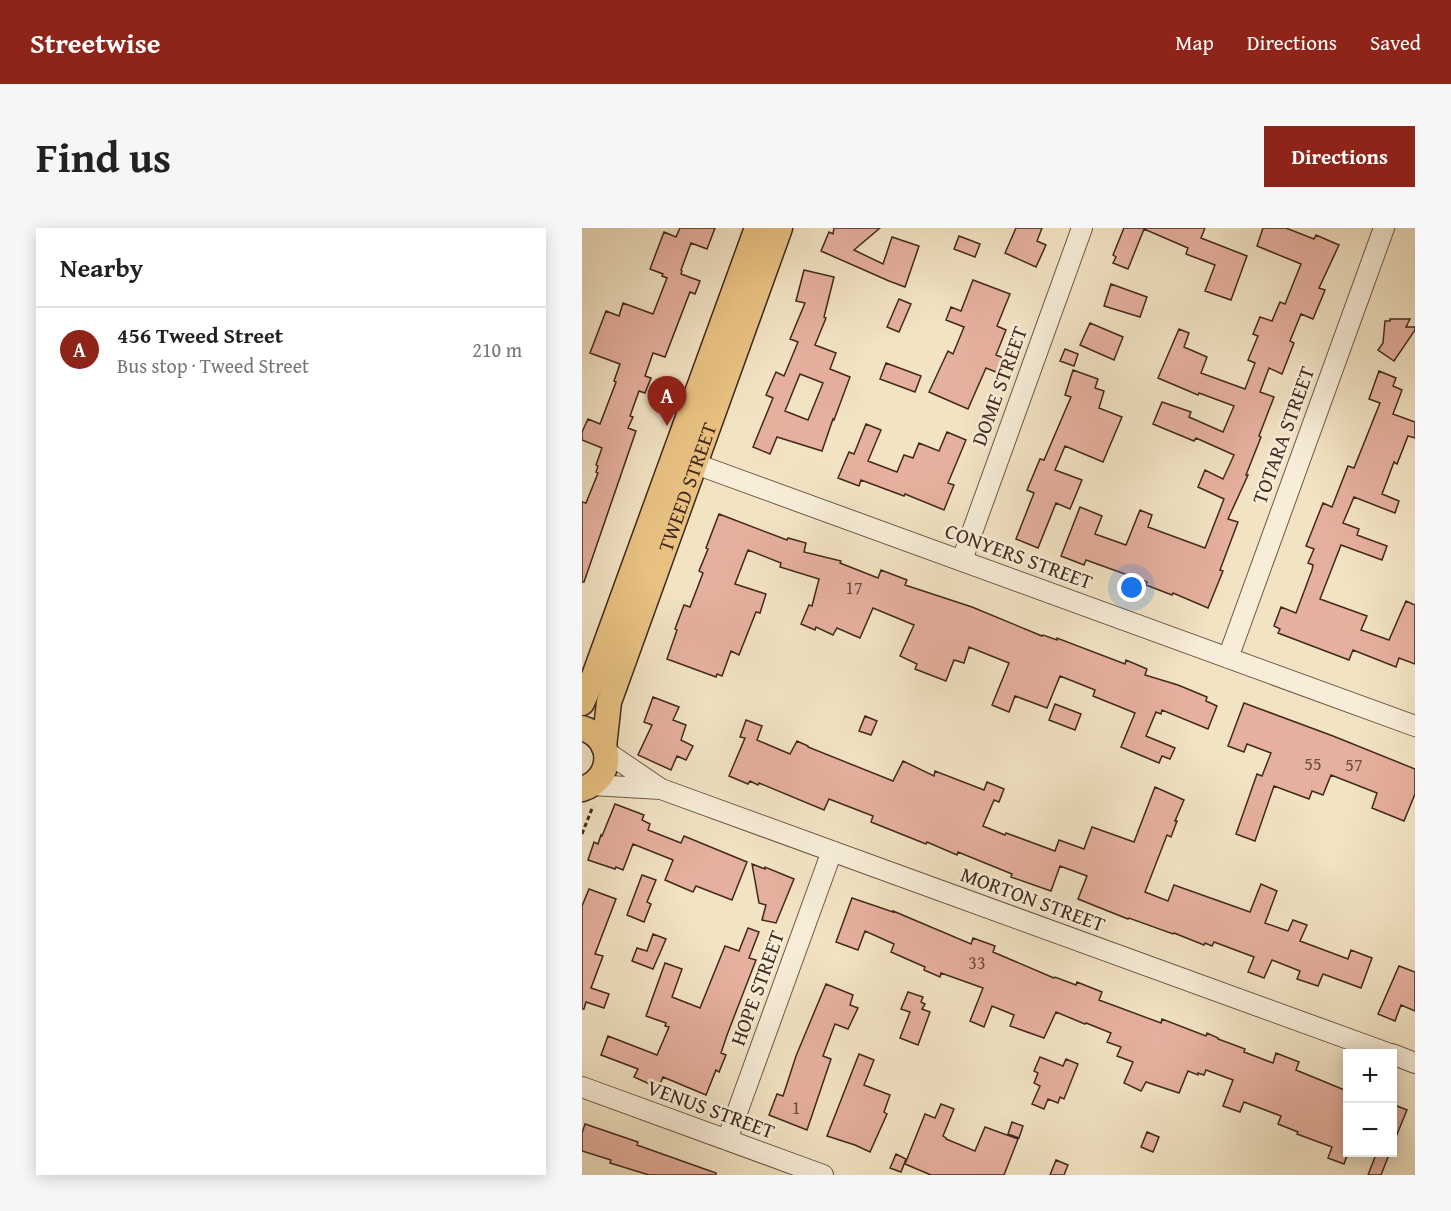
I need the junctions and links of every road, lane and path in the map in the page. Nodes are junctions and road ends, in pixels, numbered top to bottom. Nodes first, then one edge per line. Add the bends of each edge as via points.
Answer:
1 (756, 228) edge
2 (780, 228) edge
3 (1082, 228) edge
4 (1384, 228) edge
5 (684, 460) junction
6 (962, 560) junction
7 (1228, 658) junction
8 (582, 703) edge
9 (1415, 726) edge
10 (582, 729) edge
11 (605, 749) junction
12 (588, 792) edge
13 (668, 792) junction
14 (582, 834) edge
15 (832, 851) junction
16 (1377, 1049) edge
17 (1397, 1056) edge
18 (1415, 1063) edge
19 (582, 1087) edge
20 (727, 1140) junction
21 (823, 1175) edge

1 - 5 main road, TWEED STREET
2 - 5 main road, TWEED STREET
3 - 6 street, DOME STREET
4 - 7 street, TOTARA STREET
5 - 6 street, CONYERS STREET
5 - 8 main road, TWEED STREET
5 - 11 main road, TWEED STREET via 609,702
6 - 7 street, CONYERS STREET
7 - 9 street, CONYERS STREET
10 - 11 main road via 594,734
11 - 12 main road, TWEED STREET via 605,768
11 - 13 street, MORTON STREET
12 - 13 street, MORTON STREET
12 - 14 path via 591,811
13 - 15 street, MORTON STREET
15 - 16 street, MORTON STREET
15 - 20 street, HOPE STREET
17 - 18 street, MORTON STREET
19 - 20 street, VENUS STREET
20 - 21 street, VENUS STREET

